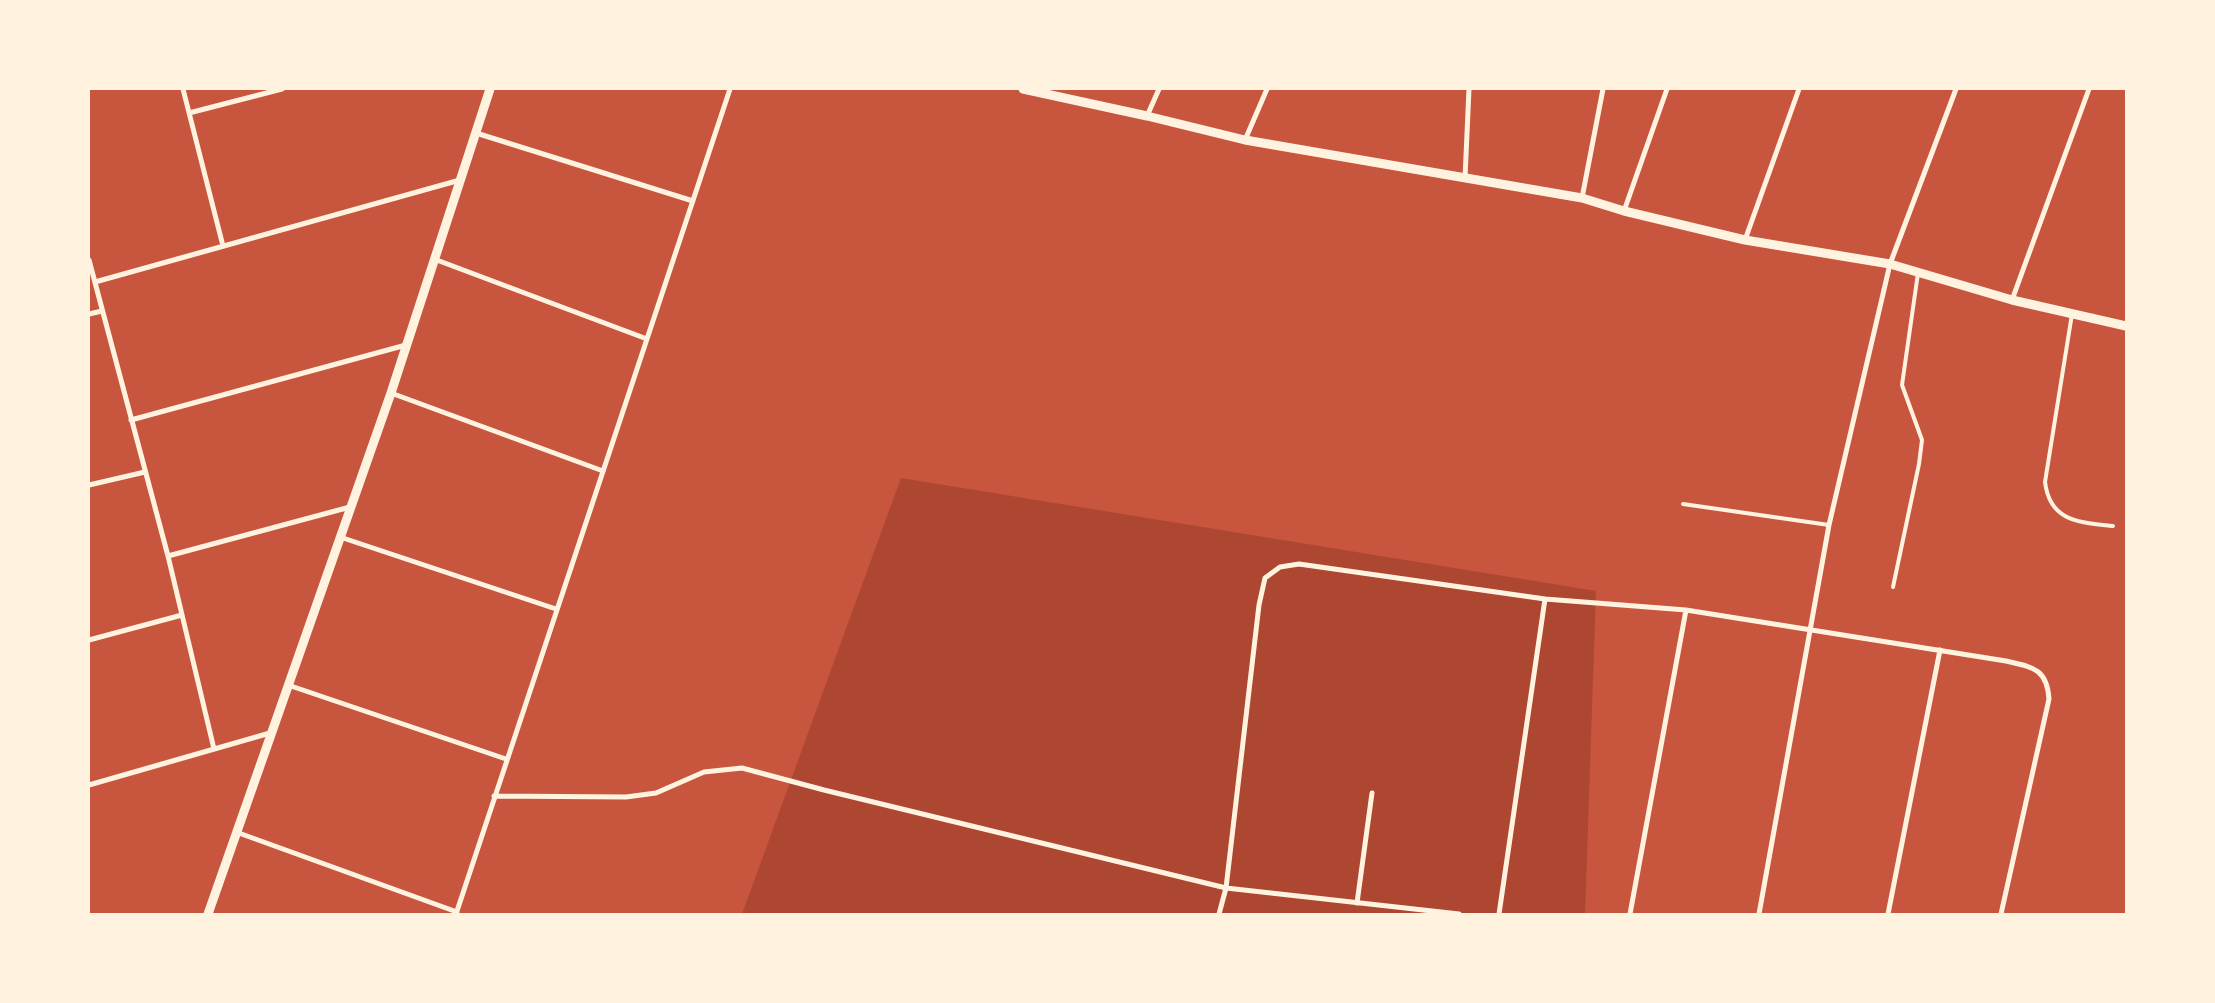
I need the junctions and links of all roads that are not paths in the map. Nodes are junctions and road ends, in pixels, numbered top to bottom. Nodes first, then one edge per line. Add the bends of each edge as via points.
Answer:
1 (183, 89) edge
2 (282, 89) edge
3 (490, 89) edge
4 (730, 89) edge
5 (1023, 89) edge
6 (1159, 89) edge
7 (1267, 89) edge
8 (1469, 89) edge
9 (1603, 89) edge
10 (1667, 89) edge
11 (1799, 89) edge
12 (1956, 89) edge
13 (2089, 89) edge
14 (1046, 91) edge
15 (189, 113) junction
16 (1146, 116) junction
17 (476, 133) junction
18 (1245, 140) junction
19 (1465, 178) junction
20 (460, 180) junction
21 (1582, 198) junction
22 (693, 201) junction
23 (1624, 211) junction
24 (1745, 240) junction
25 (223, 246) junction
26 (434, 259) junction
27 (89, 260) edge
28 (1890, 264) junction
29 (1918, 272) junction
30 (94, 282) junction
31 (2012, 300) junction
32 (102, 310) junction
33 (89, 314) edge
34 (2072, 314) junction
35 (2126, 326) edge
36 (647, 339) junction
37 (406, 345) junction
38 (391, 393) junction
39 (131, 420) junction
40 (602, 471) junction
41 (145, 472) junction
42 (89, 485) edge
43 (1683, 504) dead end
44 (350, 507) junction
45 (1829, 525) junction
46 (2113, 526) dead end
47 (340, 537) junction
48 (168, 556) junction
49 (1893, 587) dead end
50 (1545, 599) junction
51 (556, 609) junction
52 (1686, 610) junction
53 (182, 615) junction
54 (1810, 630) junction
55 (89, 640) edge
56 (1940, 650) junction
57 (287, 685) junction
58 (270, 733) junction
59 (214, 749) junction
60 (506, 759) junction
61 (89, 785) edge
62 (1372, 793) dead end
63 (494, 796) junction
64 (236, 832) junction
65 (1226, 888) junction
66 (1356, 903) junction
67 (457, 913) edge
68 (208, 914) edge
69 (1219, 914) edge
70 (1459, 914) edge
71 (1499, 914) edge
72 (1630, 914) edge
73 (1759, 914) edge
74 (1888, 914) edge
75 (2001, 914) edge

1 - 15 street
2 - 15 street
3 - 17 street
4 - 22 street
5 - 14 street
6 - 16 street
7 - 18 street
8 - 19 street
9 - 21 street
10 - 23 street
11 - 24 street
12 - 28 street
13 - 31 street
14 - 16 street
15 - 25 street
16 - 18 street
17 - 20 street
17 - 22 street
18 - 19 street
19 - 21 street
20 - 25 street
20 - 26 street
21 - 23 street
22 - 36 street
23 - 24 street
24 - 28 street
25 - 30 street
26 - 36 street
26 - 37 street
27 - 30 street
28 - 29 street
28 - 45 street
29 - 31 street
29 - 49 lane via 1902,385 1922,440
30 - 32 street
31 - 34 street
32 - 33 street
32 - 39 street
34 - 35 street
34 - 46 lane via 2044,482 2047,497 2057,511 2072,521
36 - 40 street
37 - 38 street
37 - 39 street
38 - 40 street
38 - 44 street
39 - 41 street
40 - 51 street
41 - 42 street
41 - 48 street
43 - 45 lane
44 - 47 street
44 - 48 street
45 - 54 street
47 - 51 street
47 - 57 street
48 - 53 street
50 - 52 street
50 - 65 street via 1299,564 1280,567 1265,578 1258,605
50 - 71 street
51 - 60 street
52 - 54 street
52 - 72 street
53 - 55 street
53 - 59 street
54 - 56 street
54 - 73 street
56 - 74 street
56 - 75 street via 2033,668 2043,676 2048,688 2049,699
57 - 58 street
57 - 60 street
58 - 59 street
58 - 64 street
59 - 61 street
60 - 63 street
62 - 66 street
63 - 65 street via 626,797 656,793 704,772 742,768
63 - 67 street
64 - 67 street
64 - 68 street
65 - 66 street
65 - 69 street
66 - 70 street

